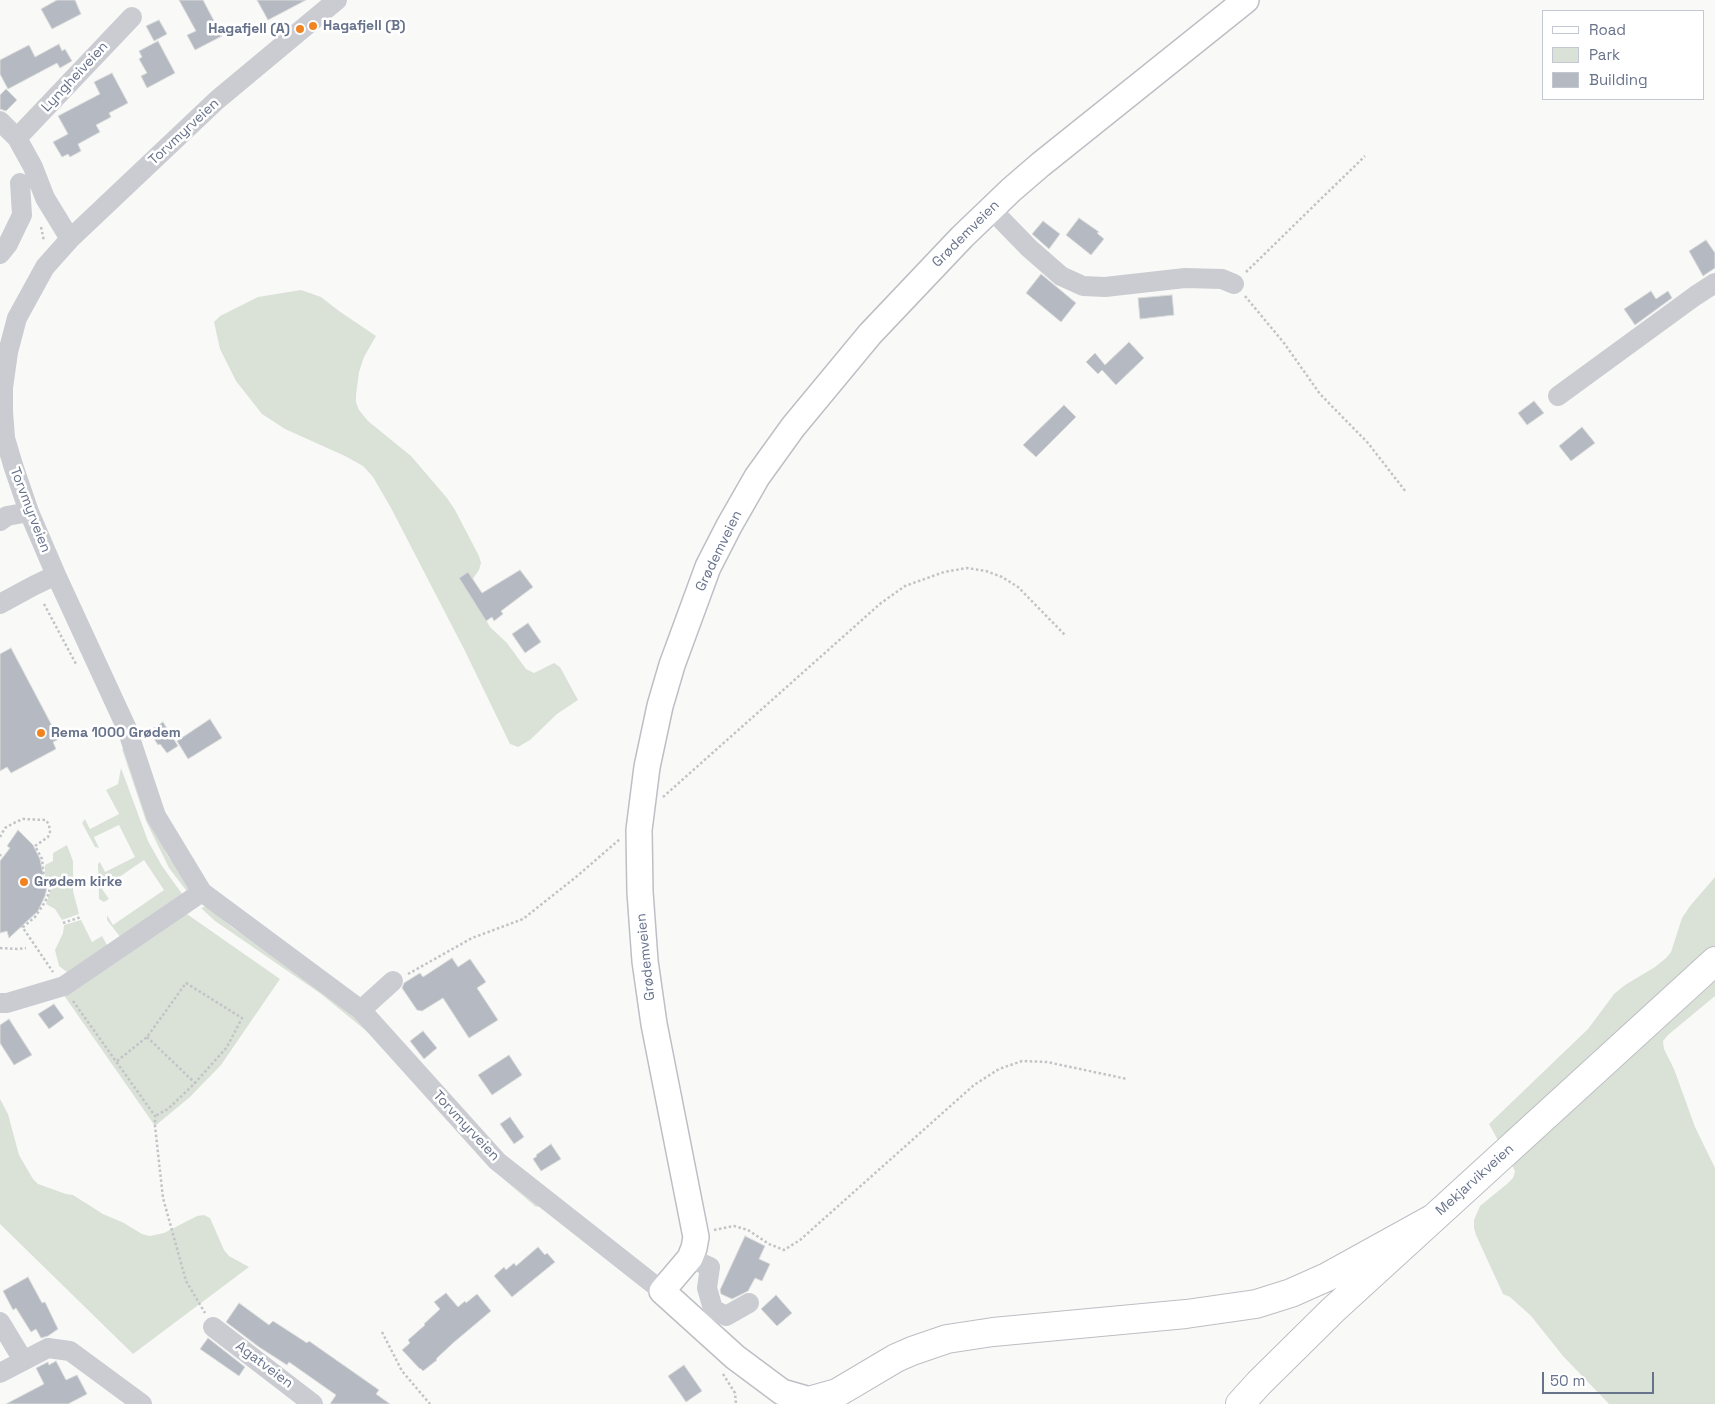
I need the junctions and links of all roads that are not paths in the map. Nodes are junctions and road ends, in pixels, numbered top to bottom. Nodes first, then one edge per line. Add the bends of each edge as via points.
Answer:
1 (337, 0) edge
2 (1246, 0) edge
3 (132, 17) dead end
4 (0, 121) edge
5 (17, 138) junction
6 (20, 183) dead end
7 (991, 208) junction
8 (70, 239) junction
9 (0, 254) edge
10 (1715, 283) edge
11 (1234, 284) road end
12 (1558, 396) dead end
13 (29, 512) junction
14 (2, 514) edge
15 (56, 576) junction
16 (0, 604) edge
17 (202, 892) junction
18 (1715, 961) edge
19 (393, 982) road end
20 (2, 1001) edge
21 (361, 1010) junction
22 (1432, 1219) junction
23 (693, 1247) junction
24 (662, 1291) junction
25 (748, 1303) dead end
26 (0, 1322) edge
27 (213, 1327) road end
28 (734, 1358) junction
29 (23, 1360) junction
30 (0, 1373) edge
31 (805, 1401) edge
32 (142, 1404) edge
33 (314, 1404) edge
34 (768, 1404) edge
35 (1240, 1404) edge

1 - 8 street, Torvmyrveien via 217,100
2 - 7 main road, Grødemveien
3 - 5 street, Lyngheiveien
4 - 5 street
5 - 8 street via 45,198
6 - 9 street via 22,215
7 - 11 street via 1043,261 1061,276 1083,286 1104,287 1185,278 1222,279
7 - 23 main road, Grødemveien via 876,327 822,390 757,477 708,567 660,706 640,823 640,892 654,1024
8 - 13 street, Torvmyrveien via 45,267 17,318 8,352 3,388 6,438
10 - 12 street
13 - 14 street
13 - 15 street, Torvmyrveien
15 - 16 street
15 - 17 street, Torvmyrveien via 127,729 156,816
17 - 20 street via 64,986
17 - 21 street, Torvmyrveien
18 - 22 highway, Mekjarvikveien
19 - 21 street
21 - 24 street, Torvmyrveien via 497,1161
22 - 31 highway via 1327,1277 1256,1304 947,1339 912,1351 837,1393
22 - 35 highway, Mekjarvikveien via 1333,1310
23 - 24 main road
23 - 25 street via 710,1267 706,1288 713,1309 726,1316
24 - 28 main road, Torvmyrveien
26 - 29 street
27 - 33 street, Agatveien
28 - 31 main road, Torvmyrveien via 782,1392
28 - 34 main road, Torvmyrveien
29 - 30 street
29 - 32 street via 48,1348 70,1350

